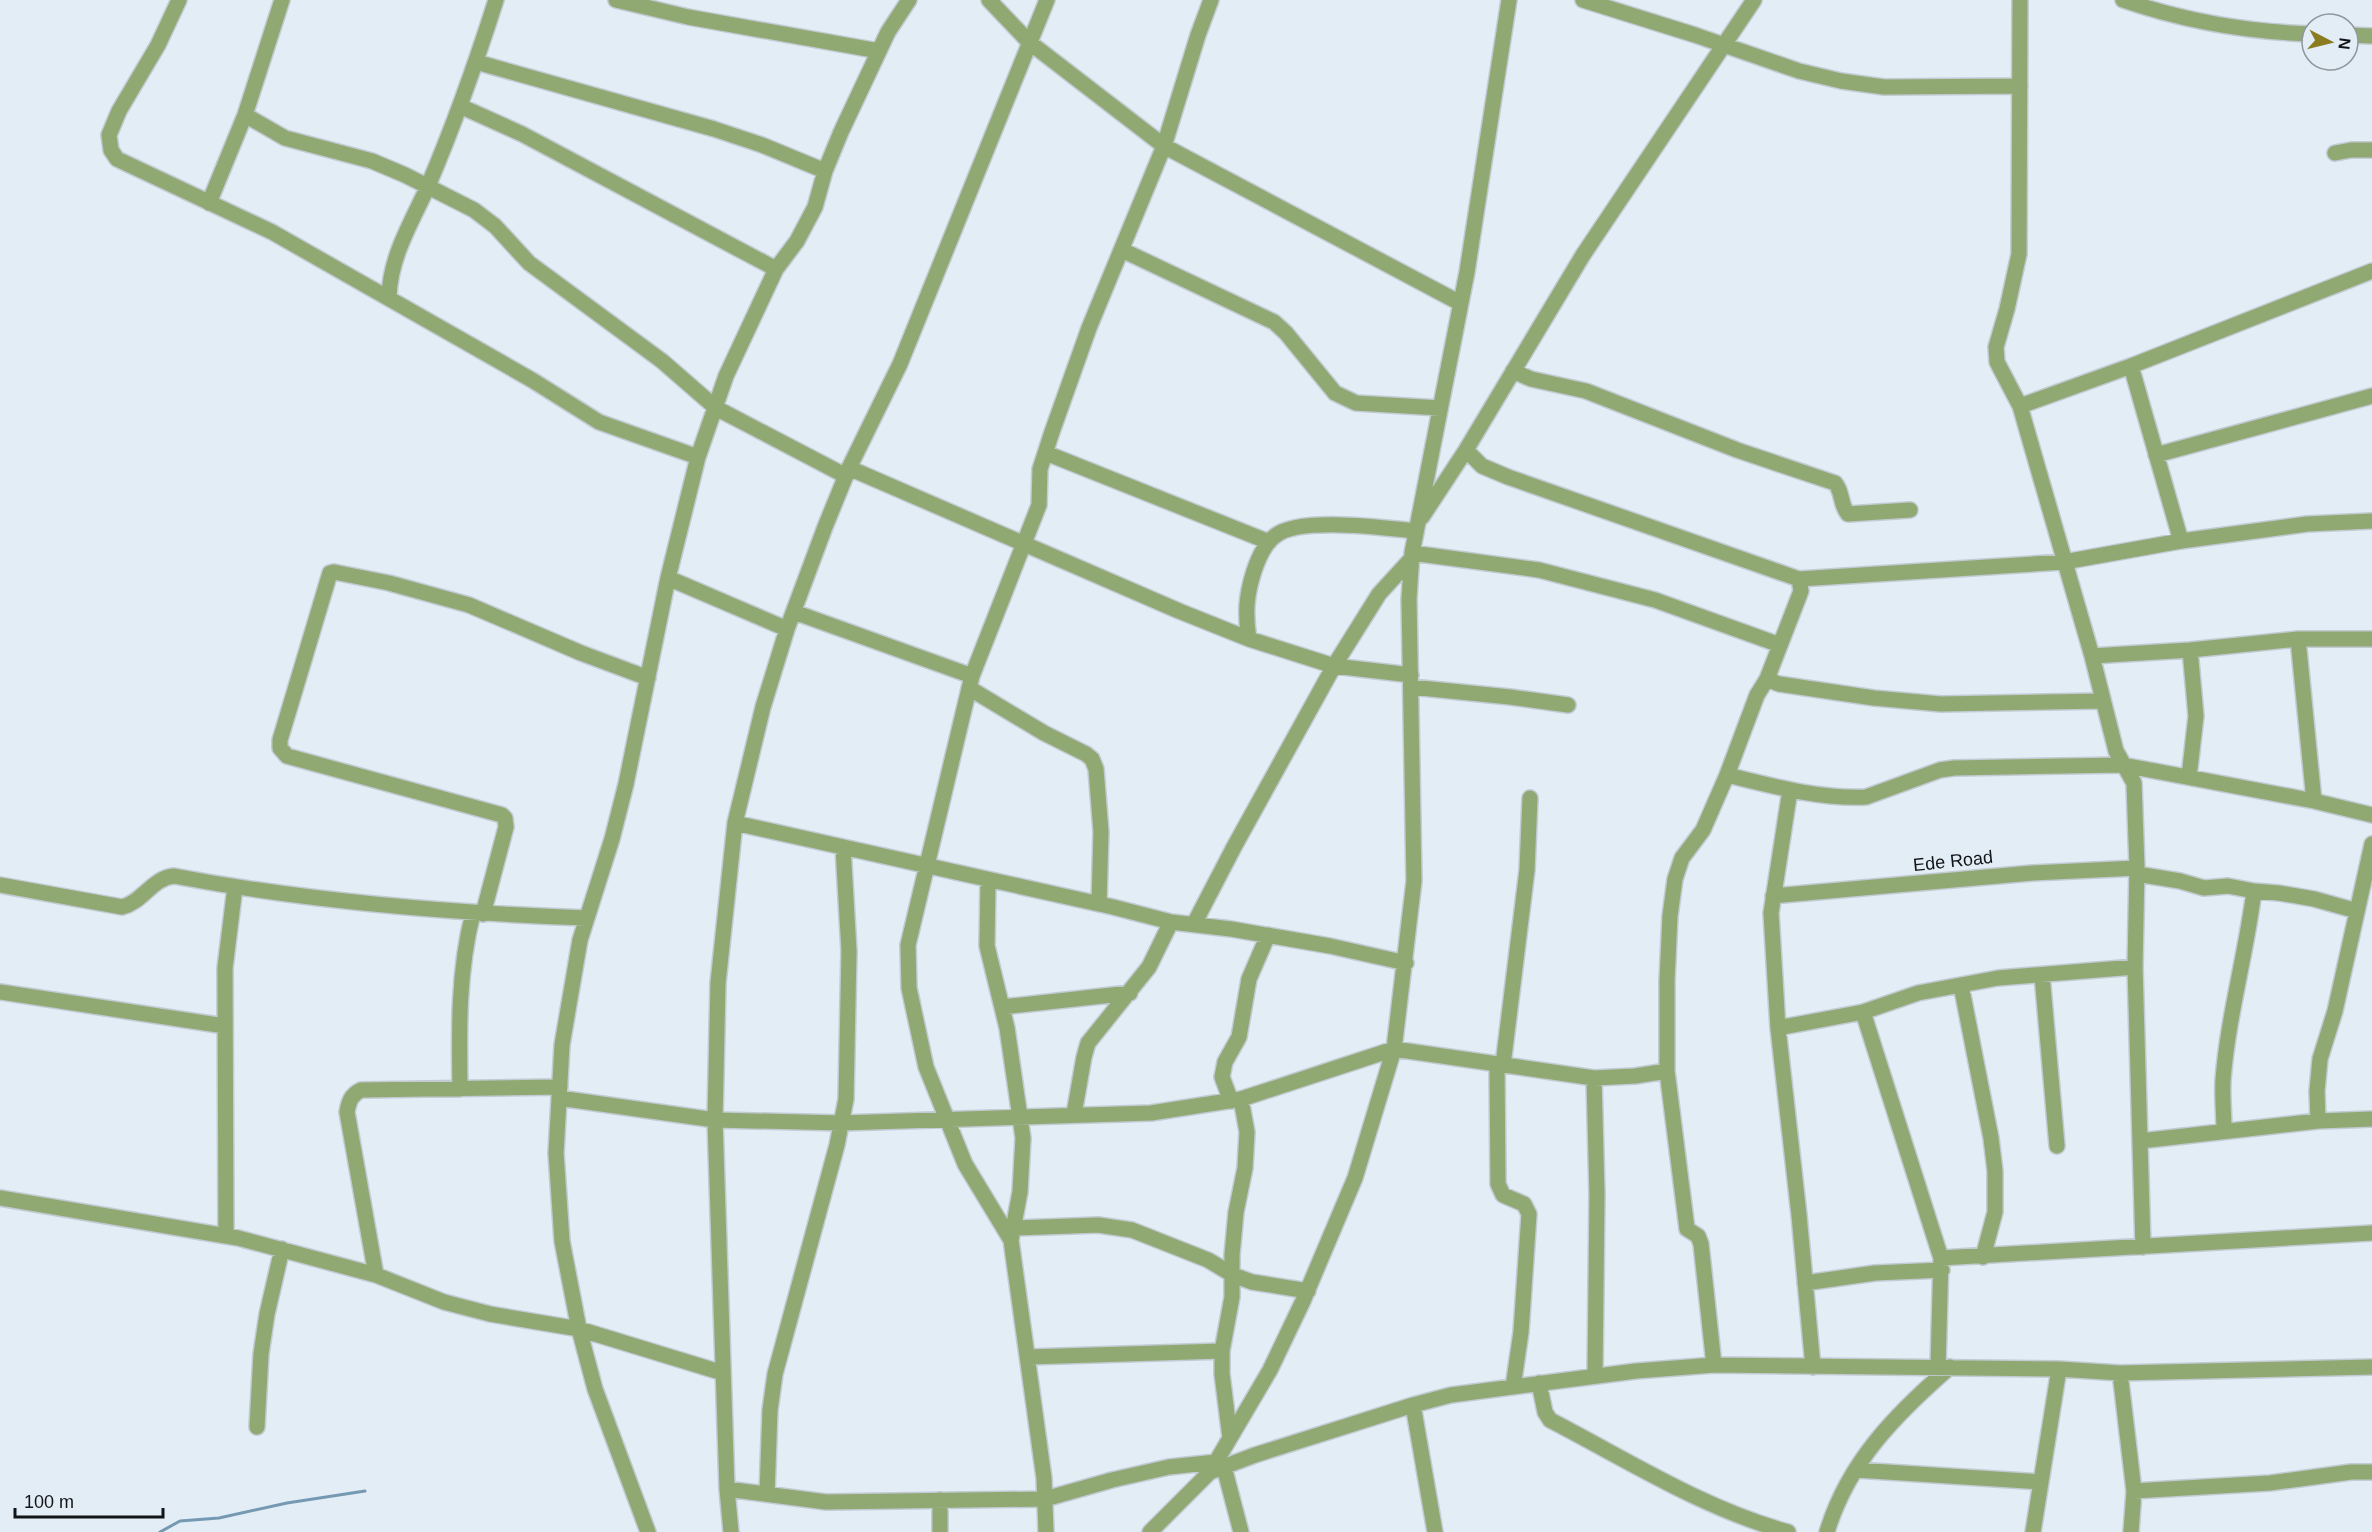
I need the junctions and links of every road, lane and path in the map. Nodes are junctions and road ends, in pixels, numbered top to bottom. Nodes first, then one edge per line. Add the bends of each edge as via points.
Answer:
1 (180, 0) edge
2 (282, 0) edge
3 (496, 0) edge
4 (616, 0) edge
5 (909, 0) edge
6 (989, 0) edge
7 (1047, 0) edge
8 (1211, 0) edge
9 (1509, 0) edge
10 (1582, 0) edge
11 (1754, 0) edge
12 (2020, 0) edge
13 (2122, 0) edge
14 (2300, 33) edge
15 (1029, 42) junction
16 (1724, 46) junction
17 (879, 51) junction
18 (476, 62) junction
19 (2020, 86) junction
20 (460, 106) junction
21 (245, 115) junction
22 (1164, 146) junction
23 (2372, 150) edge
24 (2335, 153) dead end
25 (825, 171) junction
26 (428, 186) junction
27 (209, 203) junction
28 (1122, 250) junction
29 (776, 269) junction
30 (2372, 271) edge
31 (389, 297) junction
32 (1460, 303) junction
33 (2131, 366) junction
34 (1513, 370) junction
35 (2372, 396) edge
36 (2020, 406) junction
37 (716, 408) junction
38 (1440, 408) junction
39 (1466, 450) junction
40 (1046, 453) junction
41 (2156, 455) junction
42 (698, 457) junction
43 (848, 472) junction
44 (1910, 510) dead end
45 (2372, 521) edge
46 (1416, 528) junction
47 (2181, 541) junction
48 (1269, 542) junction
49 (1025, 543) junction
50 (1412, 556) junction
51 (2064, 562) junction
52 (668, 578) junction
53 (1798, 579) junction
54 (794, 612) junction
55 (788, 628) junction
56 (1249, 639) junction
57 (2298, 639) junction
58 (2372, 639) edge
59 (1780, 645) junction
60 (2190, 650) junction
61 (2092, 656) junction
62 (1334, 666) junction
63 (648, 678) junction
64 (1767, 679) junction
65 (1411, 681) junction
66 (971, 682) junction
67 (2103, 701) junction
68 (1568, 705) dead end
69 (2123, 765) junction
70 (1727, 775) junction
71 (2189, 777) junction
72 (1790, 790) junction
73 (1530, 798) dead end
74 (2314, 801) junction
75 (2372, 815) edge
76 (735, 823) junction
77 (2372, 843) edge
78 (843, 847) junction
79 (928, 867) junction
80 (2137, 871) junction
81 (988, 880) junction
82 (0, 885) edge
83 (235, 888) junction
84 (2254, 891) junction
85 (1773, 896) junction
86 (1099, 904) junction
87 (2357, 911) junction
88 (478, 914) junction
89 (587, 918) junction
90 (1172, 922) junction
91 (1194, 924) junction
92 (1268, 935) junction
93 (1406, 963) junction
94 (2135, 967) junction
95 (2042, 975) junction
96 (1961, 985) junction
97 (0, 992) edge
98 (1130, 993) junction
99 (1002, 1007) junction
100 (1863, 1012) junction
101 (225, 1026) junction
102 (1778, 1028) junction
103 (1395, 1049) junction
104 (1500, 1065) junction
105 (1667, 1071) junction
106 (1594, 1078) junction
107 (460, 1089) junction
108 (560, 1093) junction
109 (1236, 1100) junction
110 (1074, 1114) junction
111 (1020, 1116) junction
112 (946, 1119) junction
113 (2372, 1119) edge
114 (715, 1120) junction
115 (2318, 1120) junction
116 (842, 1123) junction
117 (2224, 1131) junction
118 (2140, 1141) junction
119 (2057, 1146) dead end
120 (0, 1198) edge
121 (2372, 1233) edge
122 (1012, 1234) junction
123 (226, 1236) junction
124 (2143, 1247) junction
125 (282, 1249) junction
126 (1983, 1257) junction
127 (1941, 1264) junction
128 (376, 1275) junction
129 (1233, 1275) junction
130 (1805, 1283) junction
131 (1308, 1291) junction
132 (579, 1329) junction
133 (1222, 1351) junction
134 (1028, 1357) junction
135 (1714, 1365) junction
136 (1813, 1367) junction
137 (1944, 1367) junction
138 (2372, 1367) edge
139 (2059, 1369) junction
140 (723, 1373) junction
141 (2120, 1373) junction
142 (1595, 1376) junction
143 (1539, 1383) junction
144 (1513, 1387) junction
145 (1413, 1405) junction
146 (257, 1427) dead end
147 (1230, 1438) junction
148 (1216, 1467) junction
149 (1856, 1470) junction
150 (2372, 1472) edge
151 (2041, 1482) junction
152 (727, 1489) junction
153 (2134, 1491) junction
154 (767, 1494) junction
155 (1045, 1499) junction
156 (940, 1500) junction
157 (1747, 1526) edge
158 (648, 1532) edge
159 (731, 1532) edge
160 (940, 1532) edge
161 (1046, 1532) edge
162 (1150, 1532) edge
163 (1241, 1532) edge
164 (1435, 1532) edge
165 (1788, 1532) edge
166 (1827, 1532) edge
167 (2033, 1532) edge
168 (2131, 1532) edge

1 - 27 street via 119,111 110,135 111,150 117,159
2 - 21 street
3 - 18 street
4 - 17 street
5 - 17 street
6 - 15 street
7 - 15 street
8 - 22 street
9 - 32 street
10 - 16 street
11 - 16 street
12 - 19 street
13 - 14 street via 2233,28
15 - 22 street
15 - 43 street via 900,364
16 - 19 street via 1799,71 1884,87
16 - 34 street via 1582,255
17 - 25 street
18 - 20 street
18 - 25 street via 714,129
19 - 36 street via 2019,254 1996,347 1997,363
20 - 26 street
20 - 29 street via 522,134
21 - 26 street via 285,138 372,161
21 - 27 street
22 - 28 street
22 - 32 street
23 - 24 street
25 - 29 street via 815,207
26 - 31 street via 394,260
26 - 37 street via 495,226 529,263 662,361
27 - 31 street via 272,232
28 - 38 street via 1274,322 1343,398 1356,403
28 - 40 street via 1089,328
29 - 37 street via 726,376
30 - 33 street
31 - 42 street via 599,422
32 - 38 street
33 - 36 street
33 - 41 street
34 - 39 street
34 - 44 street via 1531,379 1586,391 1737,450 1835,483 1841,489 1848,514
35 - 41 street
36 - 51 street
37 - 42 street
37 - 43 street
38 - 46 street
39 - 46 street
39 - 53 street via 1482,466 1508,477
40 - 48 street
40 - 49 street via 1040,469 1039,505
41 - 47 street
42 - 52 street
43 - 49 street
43 - 54 street
45 - 47 street via 2307,524
46 - 48 street via 1293,527 1276,534
46 - 50 street
47 - 51 street
48 - 56 street via 1251,579 1245,616
49 - 56 street
49 - 66 street
50 - 59 street via 1539,570 1655,600
50 - 62 street via 1379,594
50 - 65 street
51 - 53 street
51 - 61 street
52 - 55 street
52 - 63 street
53 - 59 street via 1801,591
54 - 55 street
54 - 66 street
55 - 76 street via 763,707
56 - 62 street
57 - 58 street
57 - 60 street
57 - 74 street
59 - 64 street
60 - 61 street
60 - 71 street via 2196,716
61 - 67 street
62 - 65 street
62 - 91 street
63 - 88 street via 469,604 389,583 330,573 280,748 287,756 502,815 506,827
63 - 89 street via 612,839
64 - 67 street via 1875,698 1941,704
64 - 70 street via 1757,695
65 - 68 street
65 - 93 street via 1414,881
66 - 79 street
66 - 86 street via 1044,733 1092,759 1101,832
67 - 69 street via 2115,751
69 - 71 street
69 - 72 street via 1954,768 1866,797
69 - 80 street via 2134,783
70 - 72 street
70 - 105 street via 1703,830 1682,858 1675,879 1667,970
71 - 74 street
72 - 85 street
73 - 104 street via 1527,870
74 - 75 street
76 - 78 street
76 - 114 street via 718,983
77 - 87 street
78 - 79 street
78 - 116 street via 848,975 846,1099
79 - 81 street
79 - 112 street via 908,945 909,988 926,1067
80 - 84 street, Ede Road via 2204,888 2228,886
80 - 85 street, Ede Road via 2032,873
80 - 94 street
81 - 86 street
81 - 99 street via 987,946
82 - 83 street via 122,907 131,905 165,877
83 - 88 street
83 - 101 street via 225,968
84 - 87 street, Ede Road via 2314,899
84 - 117 street via 2223,1081
85 - 102 street
86 - 90 street
87 - 115 street via 2320,1059
88 - 89 street
88 - 107 street via 466,940 461,986
89 - 108 street via 562,1046
90 - 91 street
90 - 98 street via 1149,967
91 - 92 street
92 - 93 street
92 - 109 street via 1249,979 1239,1037 1222,1077
93 - 103 street
94 - 95 street
94 - 118 street
95 - 96 street
95 - 119 street
96 - 100 street via 1918,993
96 - 126 street via 1995,1171 1995,1212
97 - 101 street
98 - 99 street
98 - 110 street via 1088,1043
99 - 111 street
100 - 102 street
100 - 127 street
101 - 123 street
102 - 130 street
103 - 104 street
103 - 109 street
103 - 131 street via 1355,1178
104 - 106 street
104 - 144 street via 1498,1184 1503,1195 1524,1204 1529,1214
105 - 106 street
105 - 135 street via 1687,1229 1698,1236 1701,1244
106 - 142 street
107 - 108 street
107 - 128 street via 361,1090 348,1102
108 - 114 street
108 - 132 street via 556,1153 562,1241
109 - 110 street via 1150,1113
109 - 129 street via 1247,1132 1236,1212
110 - 111 street
111 - 112 street
111 - 122 street via 1020,1192
112 - 116 street
112 - 122 street via 965,1164
113 - 115 street
114 - 116 street
114 - 140 street
115 - 117 street
116 - 154 street via 775,1374
117 - 118 street
118 - 124 street
120 - 123 street
121 - 124 street
122 - 129 street via 1098,1225 1132,1230 1208,1260
122 - 134 street
123 - 125 street
124 - 126 street
125 - 128 street
125 - 146 street via 261,1354
126 - 127 street
127 - 130 street
127 - 137 street
128 - 132 street via 444,1302
129 - 131 street
129 - 133 street
130 - 136 street
131 - 147 street via 1270,1370
132 - 140 street
132 - 158 street via 595,1389
133 - 134 street
133 - 147 street
134 - 155 street
135 - 136 street
135 - 142 street
136 - 137 street
137 - 139 street
137 - 149 street via 1880,1434
138 - 141 street
139 - 141 street
139 - 151 street
140 - 152 street
141 - 153 street
142 - 143 street
143 - 144 street
143 - 157 street via 1550,1420
144 - 145 street via 1451,1395
145 - 148 street
145 - 164 street
147 - 148 street
148 - 155 street via 1169,1467
148 - 162 street
148 - 163 street
149 - 151 street
149 - 166 street via 1835,1505
150 - 153 street
151 - 167 street
152 - 154 street
152 - 159 street
153 - 168 street
154 - 156 street via 826,1502
155 - 156 street
155 - 161 street
156 - 160 street
157 - 165 street

